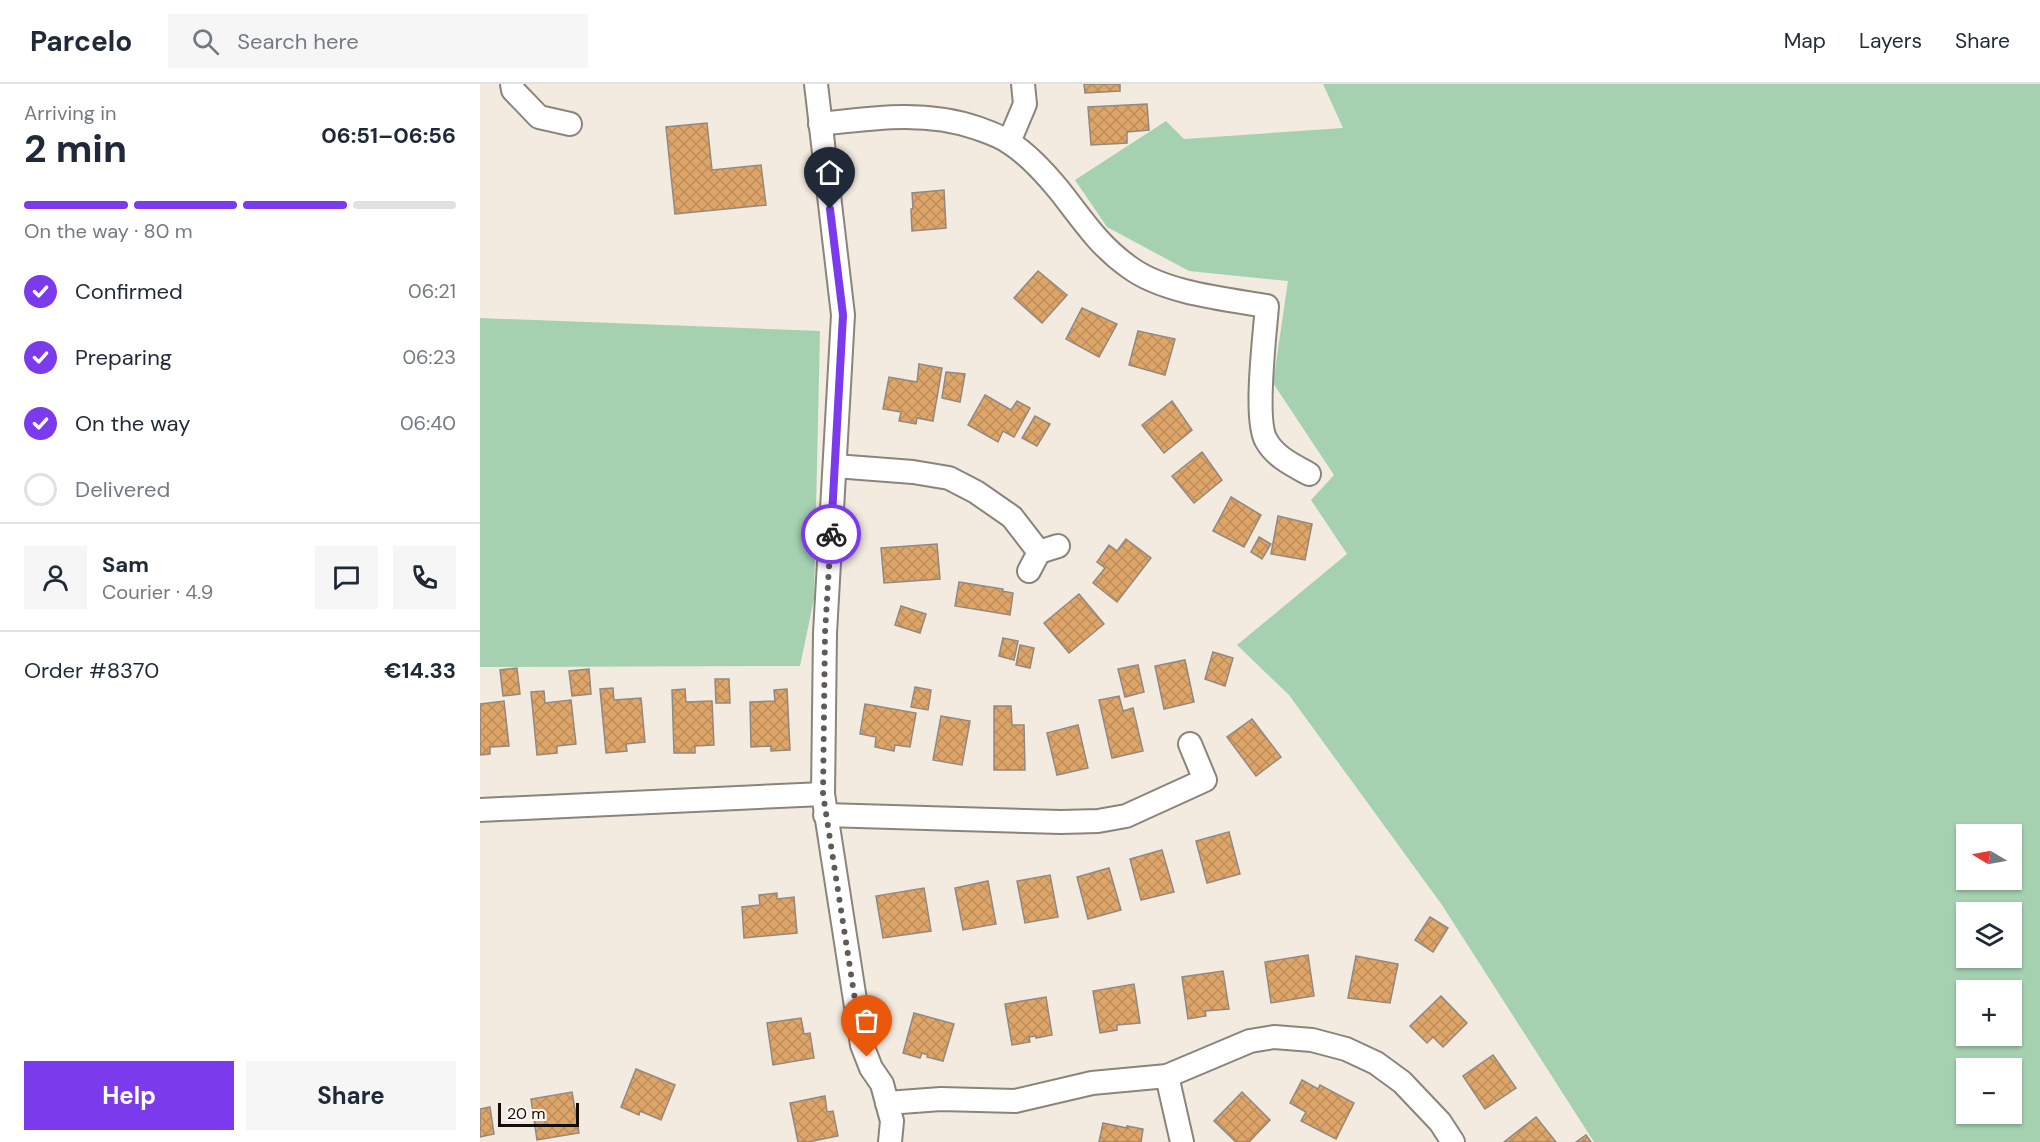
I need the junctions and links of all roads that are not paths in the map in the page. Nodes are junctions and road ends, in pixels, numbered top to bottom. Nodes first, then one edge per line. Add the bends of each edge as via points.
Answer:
1 (512, 84) edge
2 (816, 84) edge
3 (1023, 84) edge
4 (570, 124) dead end
5 (820, 124) junction
6 (1009, 142) junction
7 (836, 466) junction
8 (1309, 474) dead end
9 (1042, 556) dead end
10 (1190, 744) dead end
11 (824, 804) junction
12 (480, 810) edge
13 (1167, 1076) junction
14 (887, 1103) junction
15 (890, 1142) edge
16 (1182, 1142) edge
17 (1453, 1142) edge

1 - 4 street via 513,90 539,117
2 - 5 street
3 - 6 street via 1025,104
5 - 6 street via 923,116 959,122
5 - 7 street via 843,315
6 - 8 street via 1037,165 1100,242 1130,268 1166,286 1268,306 1261,414 1265,439 1281,459
7 - 9 street via 949,477 1012,517
7 - 11 street via 825,633
10 - 11 street via 1205,780 1126,816 1098,821 1061,822
11 - 12 street
11 - 14 street via 862,1045
13 - 14 street via 1092,1083 1015,1101 941,1099
13 - 16 street
13 - 17 street via 1250,1041 1274,1037 1312,1040 1346,1048 1402,1082 1440,1122
14 - 15 street via 892,1121

